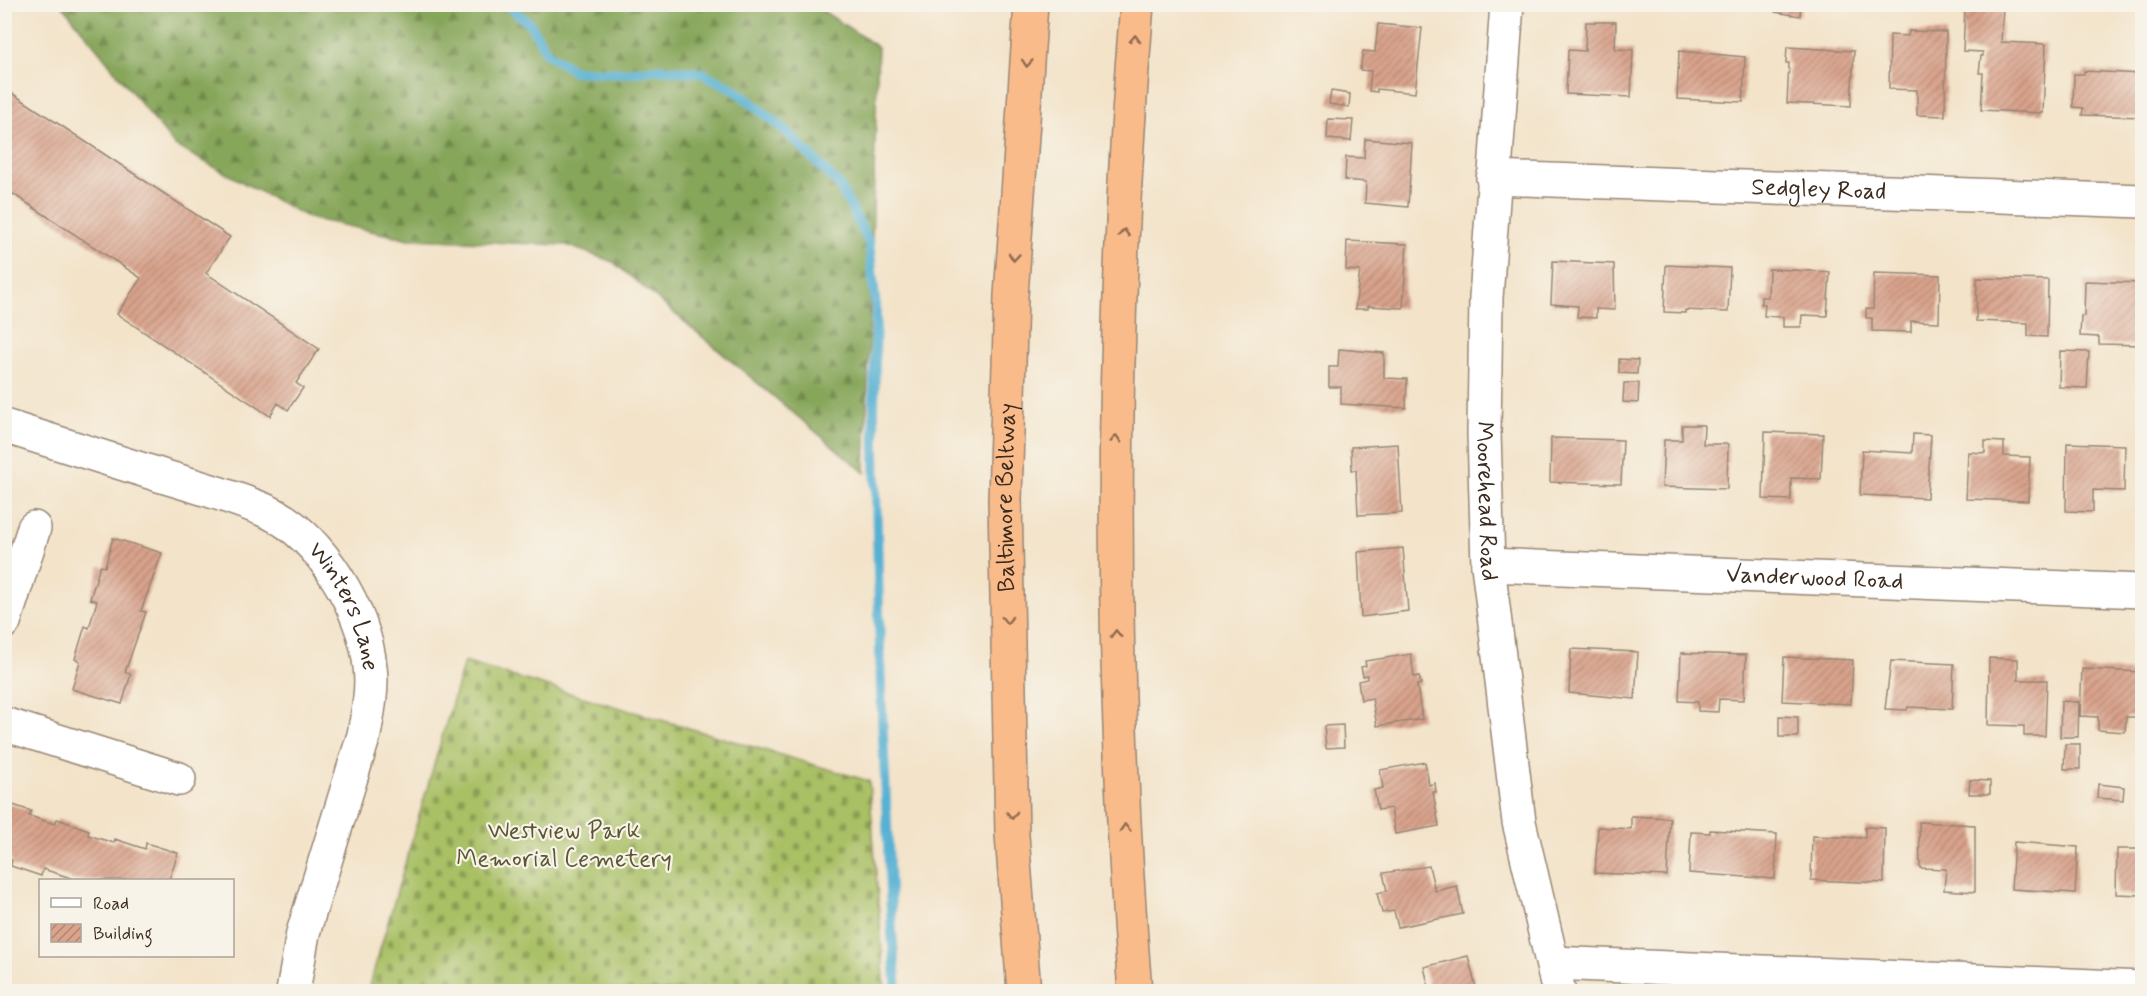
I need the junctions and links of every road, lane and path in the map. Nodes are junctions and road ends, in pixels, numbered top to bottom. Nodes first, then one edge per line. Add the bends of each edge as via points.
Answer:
1 (1030, 4) edge
2 (1137, 4) edge
3 (1507, 4) edge
4 (1493, 178) junction
5 (2142, 201) edge
6 (4, 426) edge
7 (34, 528) dead end
8 (1488, 566) junction
9 (2142, 591) edge
10 (4, 622) edge
11 (4, 724) edge
12 (179, 778) dead end
13 (1127, 866) junction
14 (1556, 977) edge
15 (2142, 988) edge
16 (292, 992) edge
17 (1024, 992) edge
18 (1135, 992) edge
19 (1153, 992) edge

1 -> 17 highway, Baltimore Beltway via 1011,296 1005,499 1012,835
13 -> 2 highway via 1116,683 1114,496 1120,292
3 - 4 street, Moorehead Road
4 - 5 street, Sedgley Road
4 - 8 street, Moorehead Road via 1484,433
6 - 16 street, Winters Lane via 271,513 310,543 351,600 364,632 370,702 364,735 303,933
7 - 10 street
8 - 9 street, Vanderwood Road
8 - 14 street, Moorehead Road via 1520,822
11 - 12 street
13 - 18 highway
13 - 19 highway
14 - 15 street

